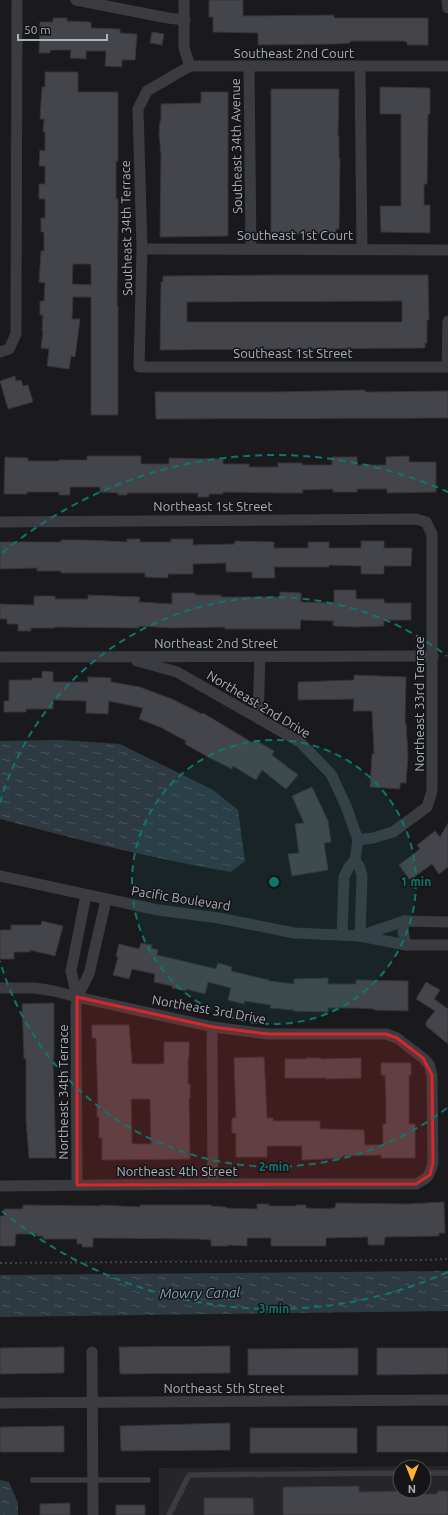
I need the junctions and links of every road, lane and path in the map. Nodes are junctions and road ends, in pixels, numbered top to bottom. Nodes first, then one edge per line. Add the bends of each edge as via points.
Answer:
1 (17, 0) edge
2 (76, 0) edge
3 (184, 0) edge
4 (447, 0) edge
5 (448, 8) edge
6 (185, 20) junction
7 (190, 66) junction
8 (249, 66) junction
9 (448, 66) edge
10 (360, 67) junction
11 (146, 91) joint
12 (142, 249) junction
13 (251, 249) junction
14 (362, 249) junction
15 (448, 250) edge
16 (448, 322) edge
17 (5, 350) edge
18 (139, 367) joint
19 (0, 522) edge
20 (426, 522) joint
21 (433, 656) junction
22 (0, 657) edge
23 (123, 657) junction
24 (260, 657) junction
25 (258, 718) junction
26 (358, 840) junction
27 (355, 860) junction
28 (0, 876) edge
29 (86, 895) junction
30 (106, 900) junction
31 (404, 921) junction
32 (448, 922) edge
33 (342, 935) junction
34 (360, 936) junction
35 (406, 945) junction
36 (448, 945) edge
37 (0, 988) edge
38 (78, 998) junction
39 (213, 1027) junction
40 (426, 1179) joint
41 (213, 1184) junction
42 (0, 1186) edge
43 (77, 1186) junction
44 (448, 1259) edge
45 (0, 1263) edge
46 (92, 1352) dead end
47 (448, 1400) edge
48 (0, 1403) edge
49 (92, 1403) junction
50 (392, 1473) edge
51 (432, 1473) edge
52 (448, 1473) edge
53 (33, 1480) dead end
54 (93, 1480) junction
55 (148, 1480) dead end
56 (93, 1515) edge
57 (169, 1515) edge

1 - 17 street via 16,334
2 - 6 street
3 - 6 street
4 - 5 street
6 - 7 street via 184,48
7 - 8 street, Southeast 2nd Court
7 - 11 street, Southeast 2nd Court
8 - 10 street, Southeast 2nd Court
8 - 13 street, Southeast 34th Avenue
9 - 10 street, Southeast 2nd Court
10 - 14 street
11 - 12 street, Southeast 34th Terrace via 138,109
12 - 13 street, Southeast 1st Court
12 - 18 street, Southeast 34th Terrace
13 - 14 street, Southeast 1st Court
14 - 15 street, Southeast 1st Court
16 - 18 street, Southeast 1st Street via 447,367
19 - 20 street, Northeast 1st Street via 416,519
20 - 21 street, Northeast 33rd Terrace via 432,534
21 - 24 street, Northeast 2nd Street
21 - 26 street, Northeast 33rd Terrace via 432,791 427,807 392,832
22 - 23 street, Northeast 2nd Street
23 - 24 street, Northeast 2nd Street
23 - 25 street, Northeast 2nd Drive via 178,672
24 - 25 street
25 - 26 street, Northeast 2nd Drive via 300,742 331,774
26 - 27 street, Northeast 2nd Drive
27 - 33 street, Northeast 2nd Drive via 344,877
27 - 34 street, Northeast 2nd Drive via 362,876
28 - 29 street, Pacific Boulevard
29 - 30 street, Pacific Boulevard
29 - 38 street, Northeast 34th Terrace via 71,971
30 - 33 street, Pacific Boulevard via 294,933
30 - 38 street, Northeast 34th Terrace via 89,974
31 - 32 street, Pacific Boulevard
31 - 34 street, Pacific Boulevard
31 - 35 street via 402,931
33 - 34 street, Pacific Boulevard
34 - 35 street, Pacific Boulevard
35 - 36 street, Pacific Boulevard
37 - 38 street, Northeast 3rd Drive via 35,988
38 - 39 street, Northeast 3rd Drive
38 - 43 street, Northeast 34th Terrace
39 - 40 street, Northeast 3rd Drive via 268,1034 386,1034 397,1038 429,1064 432,1075 433,1163 430,1175
39 - 41 street
40 - 41 street, Northeast 4th Street via 416,1184
41 - 43 street, Northeast 4th Street
42 - 43 street, Northeast 4th Street
44 - 45 path
46 - 49 street
47 - 49 street, Northeast 5th Street
48 - 49 street, Northeast 5th Street
49 - 54 street
50 - 57 lane via 190,1475
51 - 52 lane
53 - 54 lane
54 - 55 lane
54 - 56 street

